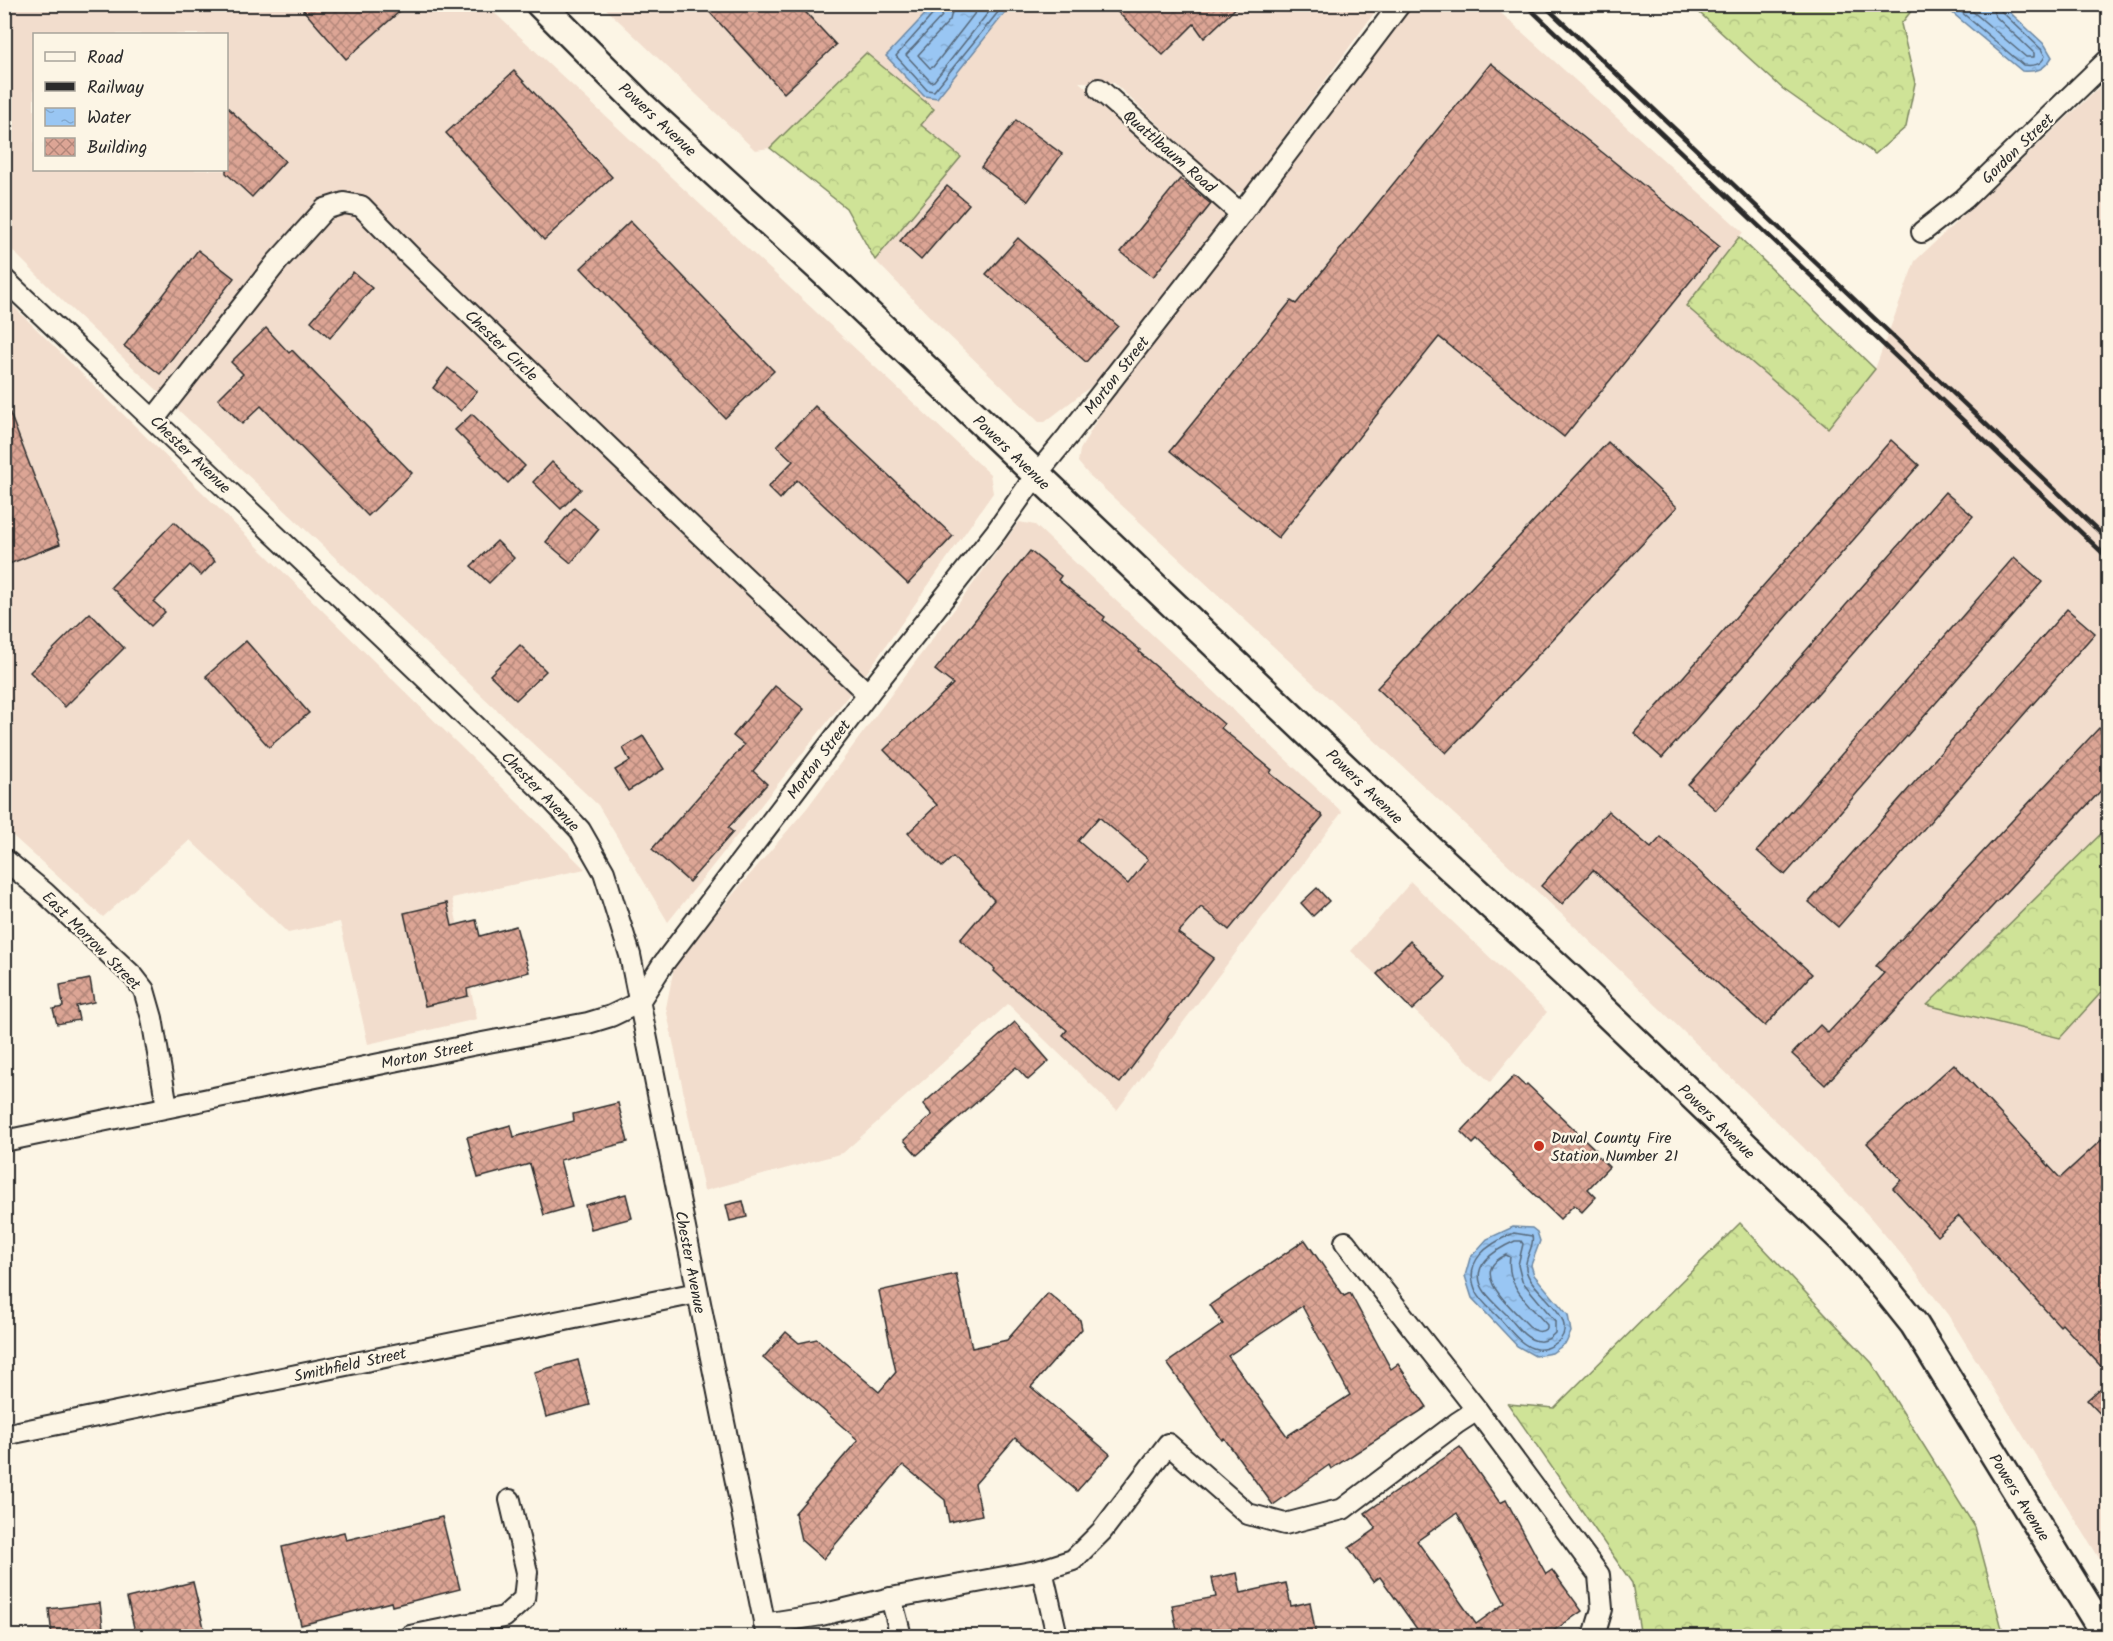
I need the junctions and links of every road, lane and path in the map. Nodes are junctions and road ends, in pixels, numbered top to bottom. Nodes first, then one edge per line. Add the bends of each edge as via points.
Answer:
1 (540, 4) edge
2 (1400, 4) edge
3 (2109, 60) edge
4 (1099, 89) dead end
5 (1241, 214) junction
6 (1922, 232) dead end
7 (4, 279) edge
8 (154, 419) junction
9 (1035, 474) junction
10 (868, 694) junction
11 (4, 859) edge
12 (638, 1003) junction
13 (167, 1107) junction
14 (4, 1141) edge
15 (1345, 1242) dead end
16 (697, 1293) junction
17 (1477, 1410) junction
18 (4, 1436) edge
19 (510, 1500) dead end
20 (1042, 1570) junction
21 (891, 1598) junction
22 (766, 1630) edge
23 (410, 1636) edge
24 (901, 1636) edge
25 (1057, 1636) edge
26 (1594, 1636) edge
27 (2106, 1636) edge

1 - 9 street, Powers Avenue via 643,106
2 - 5 street, Morton Street
3 - 6 street, Gordon Street via 1964,199
4 - 5 street, Quattlbaum Road
5 - 9 street, Morton Street
7 - 8 street, Chester Avenue
8 - 10 street, Chester Circle via 277,262 325,209 344,203 361,206
8 - 12 street, Chester Avenue via 580,830 611,891 630,955
9 - 10 street, Morton Street via 996,532
9 - 27 street, Powers Avenue via 1843,1240 1914,1324
10 - 12 street, Morton Street via 663,964
11 - 13 street, East Morrow Street via 45,892 144,990
12 - 13 street, Morton Street via 588,1023
12 - 16 street, Chester Avenue
13 - 14 street, Morton Street
15 - 17 street
16 - 18 street, Smithfield Street
16 - 22 street, Chester Avenue
17 - 20 street via 1343,1509 1285,1524 1248,1514 1168,1444 1102,1531 1073,1560
17 - 26 street via 1599,1575 1602,1609
19 - 23 street via 527,1572 524,1599 504,1617
20 - 21 street
20 - 25 street
21 - 22 street
21 - 24 street

